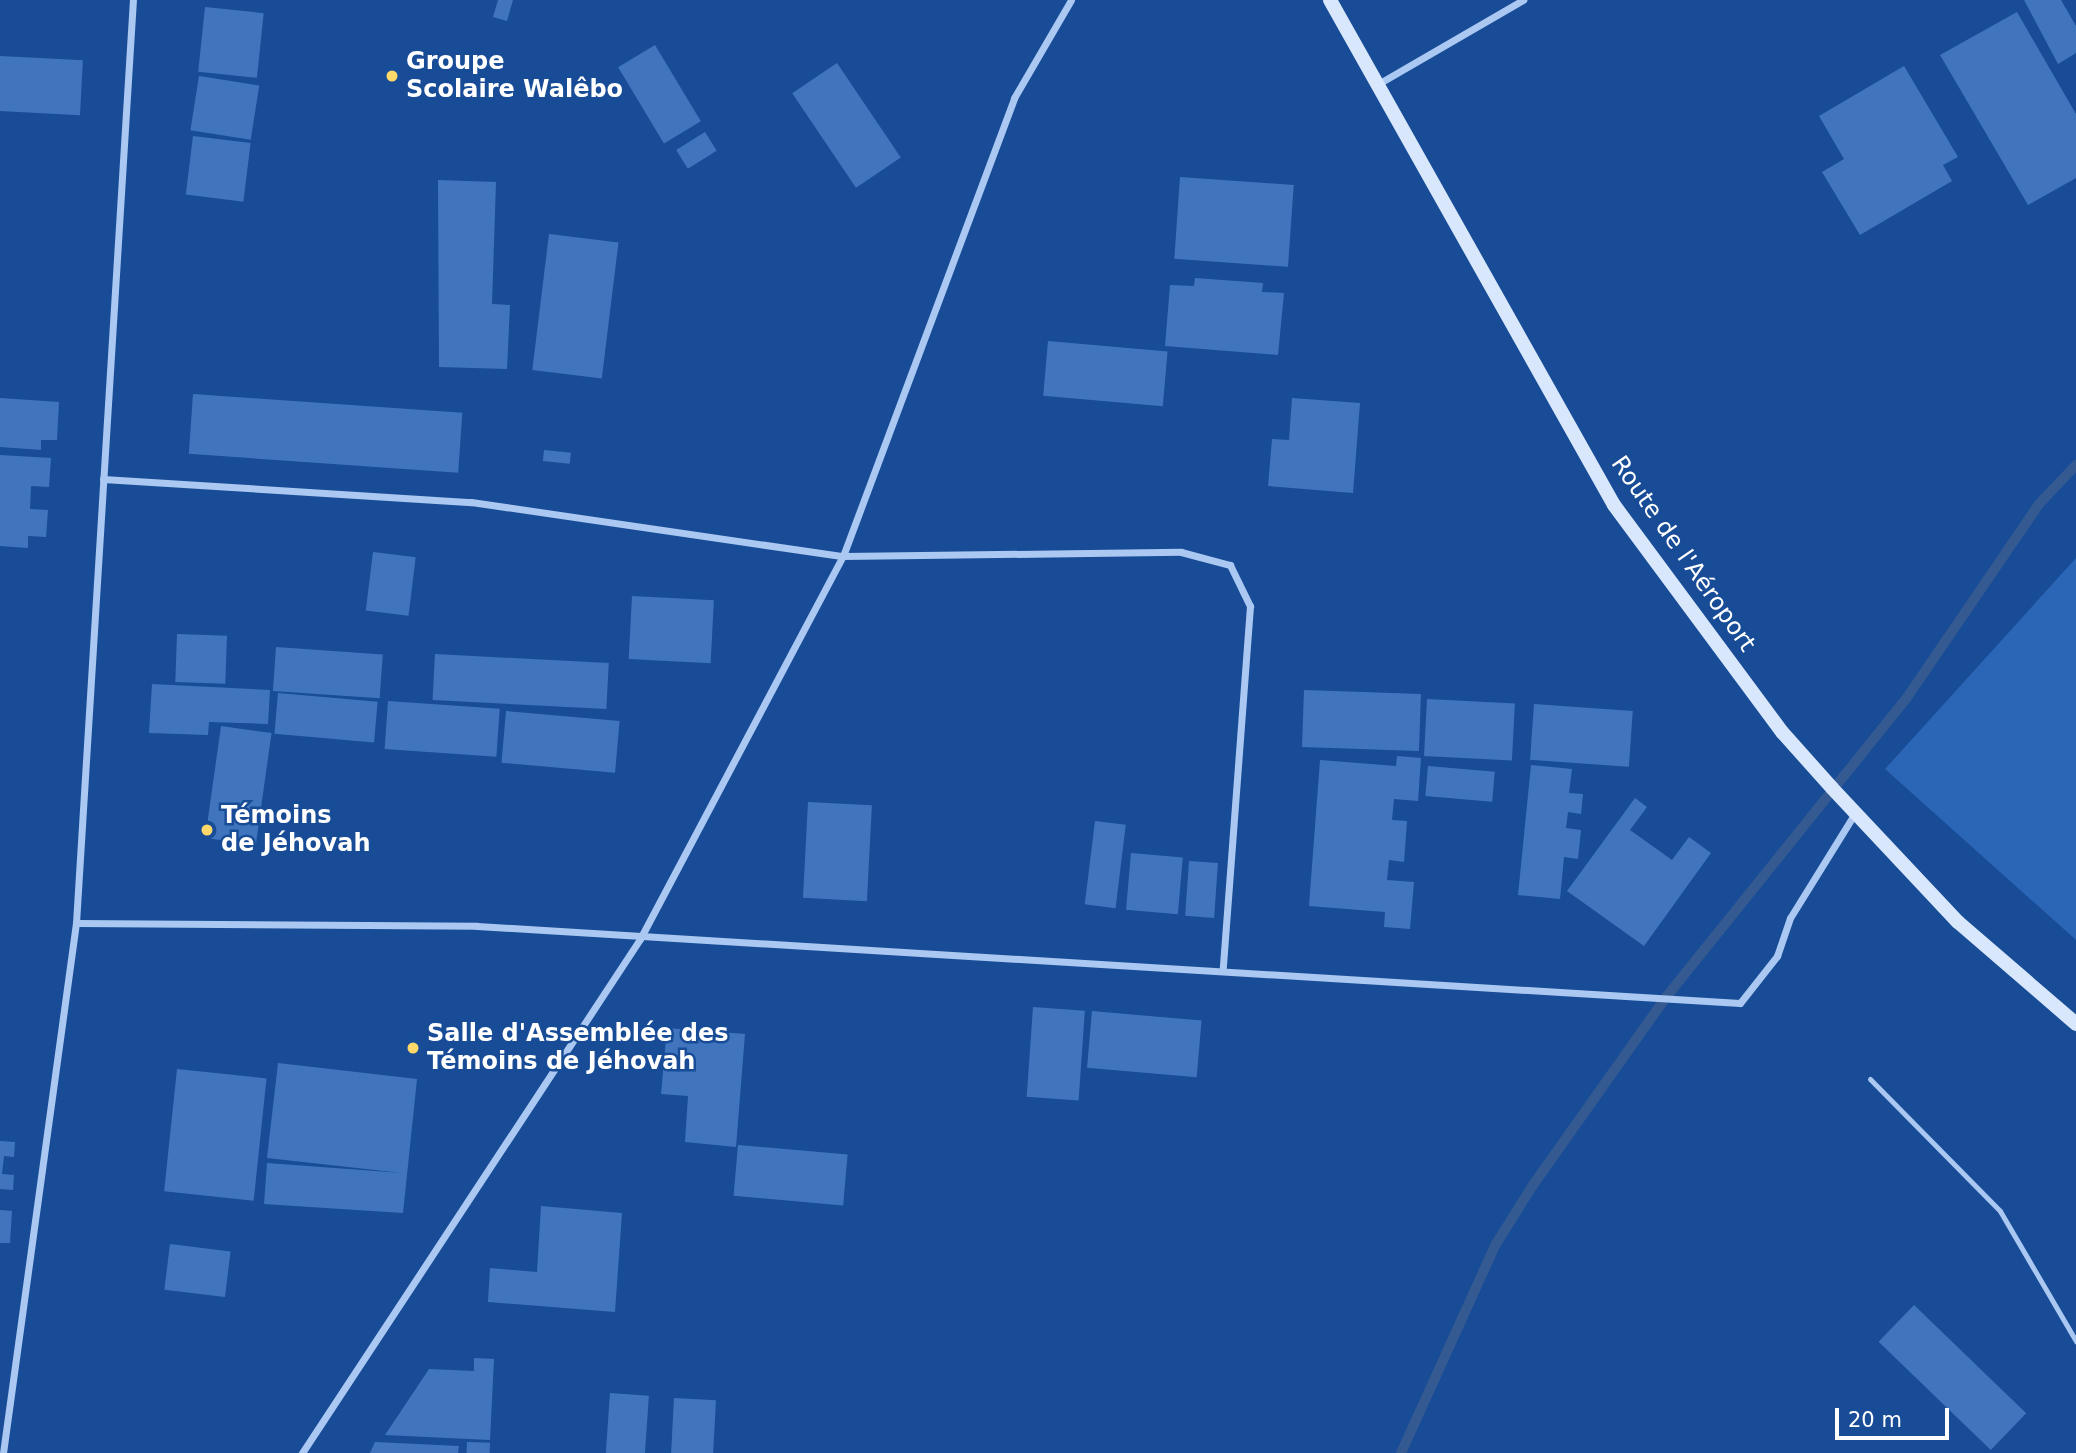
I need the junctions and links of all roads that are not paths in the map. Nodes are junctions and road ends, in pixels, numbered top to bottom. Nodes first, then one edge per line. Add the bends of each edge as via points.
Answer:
1 (133, 0) edge
2 (1071, 0) edge
3 (1330, 0) edge
4 (1523, 0) edge
5 (1378, 84) junction
6 (103, 479) junction
7 (843, 556) junction
8 (1856, 812) junction
9 (76, 923) junction
10 (640, 939) junction
11 (1223, 969) junction
12 (2076, 1024) edge
13 (1870, 1079) dead end
14 (2076, 1341) edge
15 (3, 1453) edge
16 (302, 1453) edge

1 - 6 street
2 - 7 street via 1014,98
3 - 5 main road, Route de l'Aéroport
4 - 5 street
5 - 8 main road, Route de l'Aéroport via 1614,505 1782,732
6 - 7 street via 471,502
6 - 9 street
7 - 10 street
7 - 11 street via 1181,552 1230,565 1250,606
8 - 11 street via 1790,918 1777,956 1740,1003
8 - 12 main road, Route de l'Aéroport via 1958,922
9 - 10 street via 477,926
9 - 15 street
10 - 11 street
10 - 16 street
13 - 14 lane via 2000,1211

